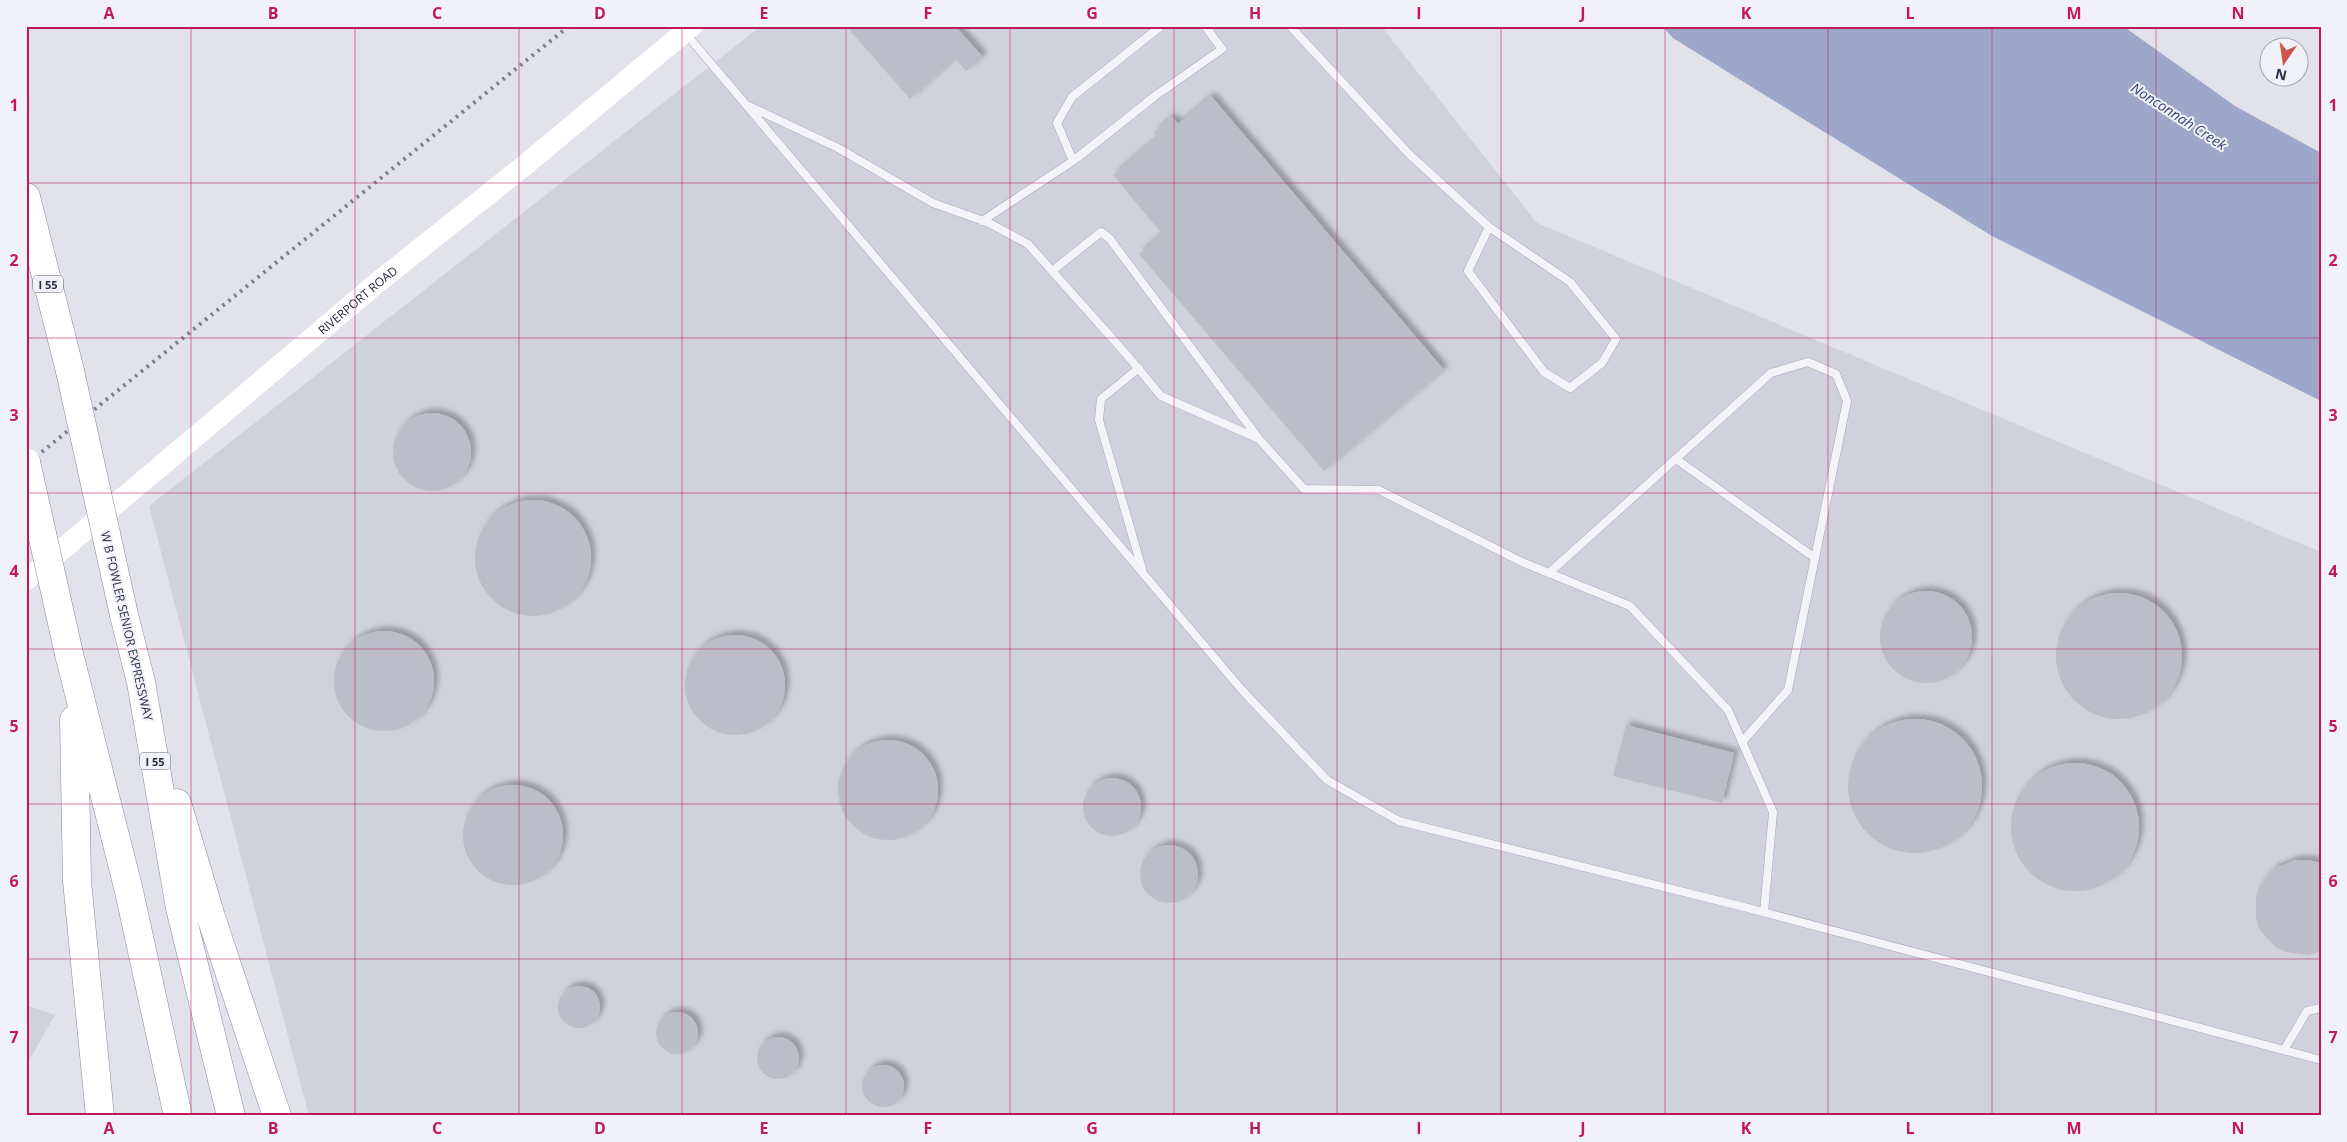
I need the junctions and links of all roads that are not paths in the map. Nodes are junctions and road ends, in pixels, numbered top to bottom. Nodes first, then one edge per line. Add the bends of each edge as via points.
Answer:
1 (1161, 26) edge
2 (1205, 26) edge
3 (1290, 26) edge
4 (688, 29) edge
5 (746, 105) junction
6 (1073, 161) junction
7 (26, 197) edge
8 (982, 221) junction
9 (1488, 227) junction
10 (1052, 271) junction
11 (1139, 368) junction
12 (1258, 438) junction
13 (1676, 459) junction
14 (26, 462) edge
15 (1815, 558) junction
16 (1144, 573) junction
17 (1549, 573) junction
18 (26, 580) edge
19 (71, 665) junction
20 (141, 682) junction
21 (1742, 742) junction
22 (1764, 912) junction
23 (2321, 1008) edge
24 (2284, 1050) junction
25 (2321, 1060) edge
26 (176, 1106) edge
27 (230, 1113) edge
28 (100, 1116) edge
29 (277, 1116) edge

1 - 6 lane via 1072,97 1057,123
2 - 6 lane via 1222,48
3 - 9 lane via 1409,154
4 - 5 lane
4 - 18 main road, RIVERPORT ROAD via 377,283
5 - 8 lane via 838,148 933,203
5 - 16 lane
6 - 8 lane
7 - 20 highway, W B FOWLER SENIOR EXPRESSWAY / I 55, bridge via 70,371
8 - 10 lane via 1028,244
9 - 9 lane via 1570,282 1616,339 1602,363 1570,388 1544,372 1468,271
10 - 11 lane
10 - 12 lane via 1101,232 1110,239
11 - 12 lane via 1161,396
11 - 16 lane via 1101,399 1099,420
12 - 17 lane via 1304,489 1379,490
13 - 15 lane
13 - 15 lane via 1771,373 1808,362 1836,374 1847,401
13 - 17 lane
14 - 19 highway, bridge
15 - 21 lane via 1788,690
16 - 22 lane via 1241,689 1327,780 1399,821
17 - 21 lane via 1630,606 1728,710
19 - 26 highway via 129,891
19 - 28 highway via 77,881
20 - 27 highway, W B FOWLER SENIOR EXPRESSWAY / I 55 via 180,908
20 - 29 highway via 211,917
21 - 22 lane via 1773,812
22 - 24 lane
23 - 24 lane via 2307,1011
24 - 25 lane

